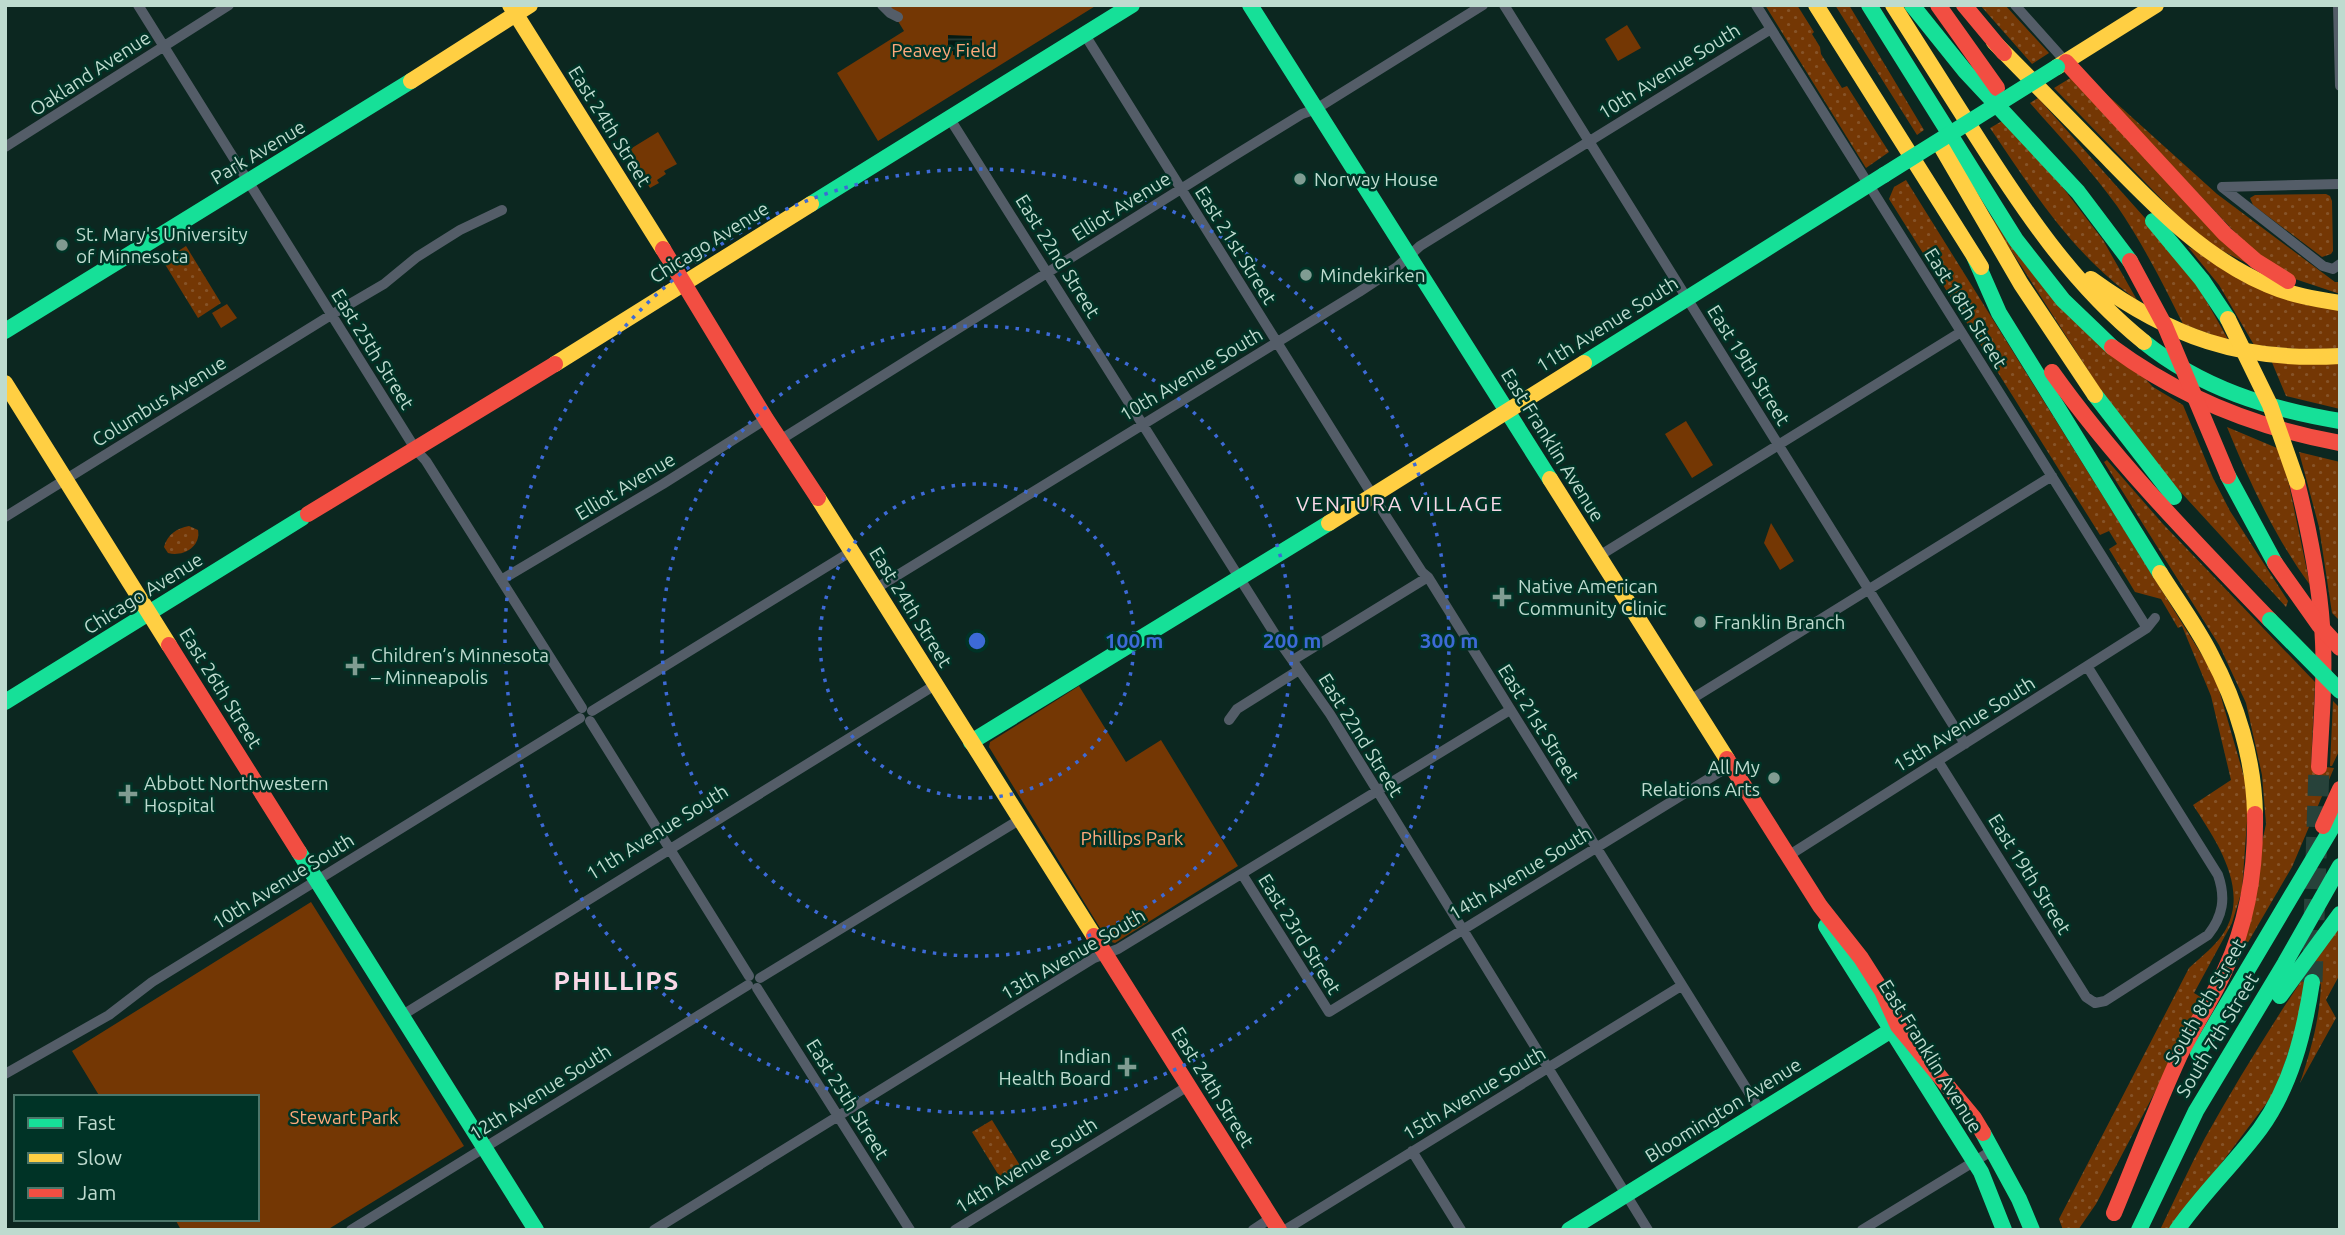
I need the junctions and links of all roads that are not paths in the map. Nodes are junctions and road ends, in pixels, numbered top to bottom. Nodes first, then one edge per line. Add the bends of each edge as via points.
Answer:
1 (138, 5) edge
2 (229, 5) edge
3 (530, 5) edge
4 (882, 5) edge
5 (1132, 5) edge
6 (1250, 5) edge
7 (1483, 5) edge
8 (1504, 5) edge
9 (1756, 5) edge
10 (1816, 5) edge
11 (1869, 5) edge
12 (1893, 5) edge
13 (1912, 5) edge
14 (1938, 5) edge
15 (1964, 5) edge
16 (2015, 5) edge
17 (2156, 5) edge
18 (2338, 5) edge
19 (512, 10) edge
20 (898, 17) dead end
21 (1771, 29) junction
22 (1085, 34) junction
23 (1994, 42) junction
24 (164, 46) junction
25 (2061, 64) junction
26 (1907, 66) junction
27 (2340, 86) edge
28 (1316, 109) junction
29 (950, 119) junction
30 (1589, 141) junction
31 (1982, 146) junction
32 (5, 147) edge
33 (249, 182) junction
34 (2340, 184) edge
35 (1868, 185) junction
36 (1181, 189) junction
37 (502, 210) dead end
38 (1973, 256) junction
39 (1410, 257) junction
40 (2130, 261) junction
41 (2336, 266) edge
42 (1047, 273) junction
43 (684, 283) junction
44 (1687, 298) junction
45 (2340, 298) edge
46 (2340, 303) edge
47 (331, 315) junction
48 (5, 331) edge
49 (1961, 332) junction
50 (1277, 342) junction
51 (2340, 356) edge
52 (2138, 365) junction
53 (5, 383) edge
54 (1507, 411) junction
55 (766, 419) junction
56 (2340, 421) edge
57 (1143, 424) junction
58 (780, 440) junction
59 (2340, 443) edge
60 (1779, 445) junction
61 (416, 450) junction
62 (2340, 457) edge
63 (2052, 476) junction
64 (66, 479) junction
65 (1373, 496) junction
66 (5, 517) edge
67 (852, 551) junction
68 (1599, 556) junction
69 (1239, 576) junction
70 (1428, 577) junction
71 (501, 580) junction
72 (875, 589) junction
73 (1869, 589) junction
74 (149, 613) junction
75 (2155, 618) dead end
76 (2270, 620) junction
77 (2147, 628) junction
78 (2340, 649) edge
79 (1296, 665) junction
80 (2087, 666) junction
81 (935, 685) junction
82 (2340, 691) edge
83 (1690, 700) junction
84 (5, 702) edge
85 (1510, 710) junction
86 (586, 714) junction
87 (1229, 720) dead end
88 (971, 742) junction
89 (1965, 744) junction
90 (1938, 761) junction
91 (1731, 765) junction
92 (2319, 767) tunnel mouth
93 (2340, 789) edge
94 (1377, 791) junction
95 (2340, 814) edge
96 (1019, 820) junction
97 (1595, 847) junction
98 (669, 849) junction
99 (1788, 856) junction
100 (2340, 866) edge
101 (1241, 874) junction
102 (317, 881) junction
103 (2292, 891) junction
104 (2340, 914) edge
105 (1462, 930) junction
106 (1105, 954) junction
107 (754, 982) junction
108 (2312, 982) tunnel mouth
109 (1681, 986) junction
110 (1329, 1012) joint
111 (401, 1016) junction
112 (1894, 1029) junction
113 (1548, 1069) junction
114 (5, 1074) edge
115 (1188, 1086) junction
116 (2196, 1111) junction
117 (1761, 1112) junction
118 (838, 1115) junction
119 (485, 1147) junction
120 (1993, 1150) junction
121 (1412, 1151) junction
122 (1973, 1161) junction
123 (1626, 1196) junction
124 (2114, 1213) junction
125 (1275, 1224) edge
126 (351, 1230) edge
127 (536, 1230) edge
128 (654, 1230) edge
129 (910, 1230) edge
130 (955, 1230) edge
131 (1253, 1230) edge
132 (1285, 1230) edge
133 (1461, 1230) edge
134 (1569, 1230) edge
135 (1648, 1230) edge
136 (1862, 1230) edge
137 (2004, 1230) edge
138 (2032, 1230) edge
139 (2106, 1230) edge
140 (2139, 1230) edge
141 (2177, 1230) edge

1 - 24 street, East 25th Street
2 - 24 street, Oakland Avenue
3 - 19 main road, Park Avenue
4 - 20 street
5 - 22 main road, Chicago Avenue
6 - 28 main road, East Franklin Avenue
7 - 28 street, Elliot Avenue
8 - 30 street, East 19th Street
9 - 21 street, East 18th Street
10 - 38 main road
11 - 26 main road
12 - 31 main road
13 - 40 main road via 1959,64 2078,192
14 - 40 main road via 1999,90 2078,183
15 - 23 main road
16 - 25 street
17 - 25 main road, 11th Avenue South
18 - 27 street
19 - 33 main road, Park Avenue
19 - 43 main road, East 24th Street
21 - 30 street, 10th Avenue South
21 - 35 street, East 18th Street
22 - 29 main road, Chicago Avenue
22 - 36 street, East 21st Street
23 - 46 main road via 2185,234 2272,287
23 - 92 main road, bridge via 2177,248 2228,319 2270,405 2297,482 2310,538 2322,629
24 - 32 street, Oakland Avenue
24 - 33 street, East 25th Street
25 - 35 main road, 11th Avenue South, bridge
25 - 45 main road via 2078,73 2240,249 2283,278
26 - 52 main road via 1996,211 2045,280 2089,327
26 - 76 main road via 1929,125 2050,332 2120,433
28 - 36 street, Elliot Avenue
28 - 39 main road, East Franklin Avenue
29 - 42 street, East 22nd Street
29 - 43 main road, Chicago Avenue
30 - 39 street, 10th Avenue South via 1420,246
30 - 44 street, East 19th Street
31 - 51 main road via 2066,254 2128,305 2192,338 2229,350 2291,359
31 - 56 main road via 2064,266 2129,329 2188,372 2221,388 2286,412
33 - 47 street, East 25th Street
33 - 48 main road, Park Avenue
34 - 41 street via 2222,187 2323,265
35 - 44 main road, 11th Avenue South
35 - 49 street, East 18th Street
36 - 42 street, Elliot Avenue
36 - 50 street, East 21st Street
37 - 47 street, Columbus Avenue via 460,230
38 - 76 main road via 2079,409
38 - 124 main road via 1999,313 2214,661 2234,704 2254,784 2256,848 2241,931 2180,1055
39 - 50 street, 10th Avenue South
39 - 54 main road, East Franklin Avenue
40 - 78 main road, bridge via 2165,326 2249,518 2275,563
42 - 57 street, East 22nd Street
42 - 58 street, Elliot Avenue
43 - 55 main road, East 24th Street
43 - 61 main road, Chicago Avenue
44 - 54 main road, 11th Avenue South
44 - 60 street, East 19th Street
47 - 61 street, East 25th Street
47 - 64 street, Columbus Avenue
49 - 60 street
49 - 63 street, East 18th Street
50 - 57 street, 10th Avenue South
50 - 65 street, East 21st Street
52 - 59 main road via 2184,393 2236,416
52 - 62 main road via 2182,396 2258,435
53 - 64 main road, East 26th Street
54 - 65 main road, 11th Avenue South
54 - 68 main road, East Franklin Avenue
55 - 58 main road, East 24th Street
55 - 71 street, Elliot Avenue
57 - 69 street, East 22nd Street
57 - 72 street, 10th Avenue South
58 - 67 main road, East 24th Street
60 - 68 street
60 - 73 street, East 19th Street
61 - 71 street, East 25th Street
61 - 74 main road, Chicago Avenue
63 - 73 street
63 - 77 street, East 18th Street
64 - 66 street, Columbus Avenue
64 - 74 main road, East 26th Street
65 - 69 main road, 11th Avenue South
65 - 70 street, East 21st Street
67 - 72 main road, East 24th Street
67 - 86 street, 10th Avenue South
68 - 83 main road, East Franklin Avenue
69 - 79 street, East 22nd Street
69 - 88 main road, 11th Avenue South
70 - 79 street
70 - 85 street, East 21st Street
71 - 86 street, East 25th Street
72 - 81 main road, East 24th Street
73 - 83 street
73 - 89 street, East 19th Street
74 - 84 main road, Chicago Avenue
74 - 102 main road, East 26th Street
75 - 77 street, 15th Avenue South
76 - 82 main road, bridge
77 - 80 street, 15th Avenue South
79 - 87 street
79 - 94 street, East 22nd Street
80 - 89 street, 15th Avenue South
80 - 90 street, East 19th Street via 2212,866 2223,900 2222,912 2208,935 2105,1001 2095,1003 2086,997
81 - 88 main road, East 24th Street
81 - 98 street, 11th Avenue South
83 - 91 main road, East Franklin Avenue
85 - 94 street, 13th Avenue South
85 - 97 street, East 21st Street
86 - 98 street, East 25th Street
86 - 102 street, 10th Avenue South
88 - 96 main road, East 24th Street
89 - 90 street, 15th Avenue South
90 - 99 street, 15th Avenue South
91 - 97 street, 14th Avenue South
91 - 99 main road, East Franklin Avenue
93 - 103 main road
94 - 101 street, 13th Avenue South
94 - 105 street, East 22nd Street
95 - 103 main road, South 8th Street
96 - 106 main road, East 24th Street
96 - 107 street, 12th Avenue South
97 - 105 street, 14th Avenue South
97 - 109 street, East 21st Street
98 - 107 street, East 25th Street
98 - 111 street, 11th Avenue South
99 - 112 main road, East Franklin Avenue via 1820,906 1832,938
100 - 116 main road, South 7th Street
101 - 106 street, 13th Avenue South
101 - 110 street, East 23rd Street
102 - 111 main road, East 26th Street
102 - 114 street, 10th Avenue South via 152,982 109,1015
103 - 124 main road, South 8th Street via 2204,1042
104 - 116 main road
105 - 110 street, 14th Avenue South
105 - 113 street, East 22nd Street
106 - 115 main road, East 24th Street
106 - 118 street, 13th Avenue South
107 - 118 street, East 25th Street
107 - 119 street, 12th Avenue South
108 - 141 main road via 2299,1050 2276,1104
109 - 113 street, 15th Avenue South
109 - 117 street, East 21st Street
111 - 119 main road, East 26th Street
112 - 117 main road, Bloomington Avenue
112 - 120 main road, East Franklin Avenue via 1964,1104
112 - 122 main road, East Franklin Avenue
113 - 121 street, 15th Avenue South
113 - 123 street, East 22nd Street
115 - 125 main road, East 24th Street
115 - 130 street, 14th Avenue South
116 - 140 main road, South 7th Street
117 - 123 main road, Bloomington Avenue
118 - 128 street, 13th Avenue South
118 - 129 street, East 25th Street
119 - 126 street, 12th Avenue South
119 - 127 main road, East 26th Street
120 - 122 street
120 - 138 main road, East Franklin Avenue
121 - 132 street, 15th Avenue South
121 - 133 street
122 - 136 street
122 - 137 main road, East Franklin Avenue
123 - 134 main road, Bloomington Avenue
123 - 135 street, East 22nd Street
124 - 139 main road
125 - 131 street

